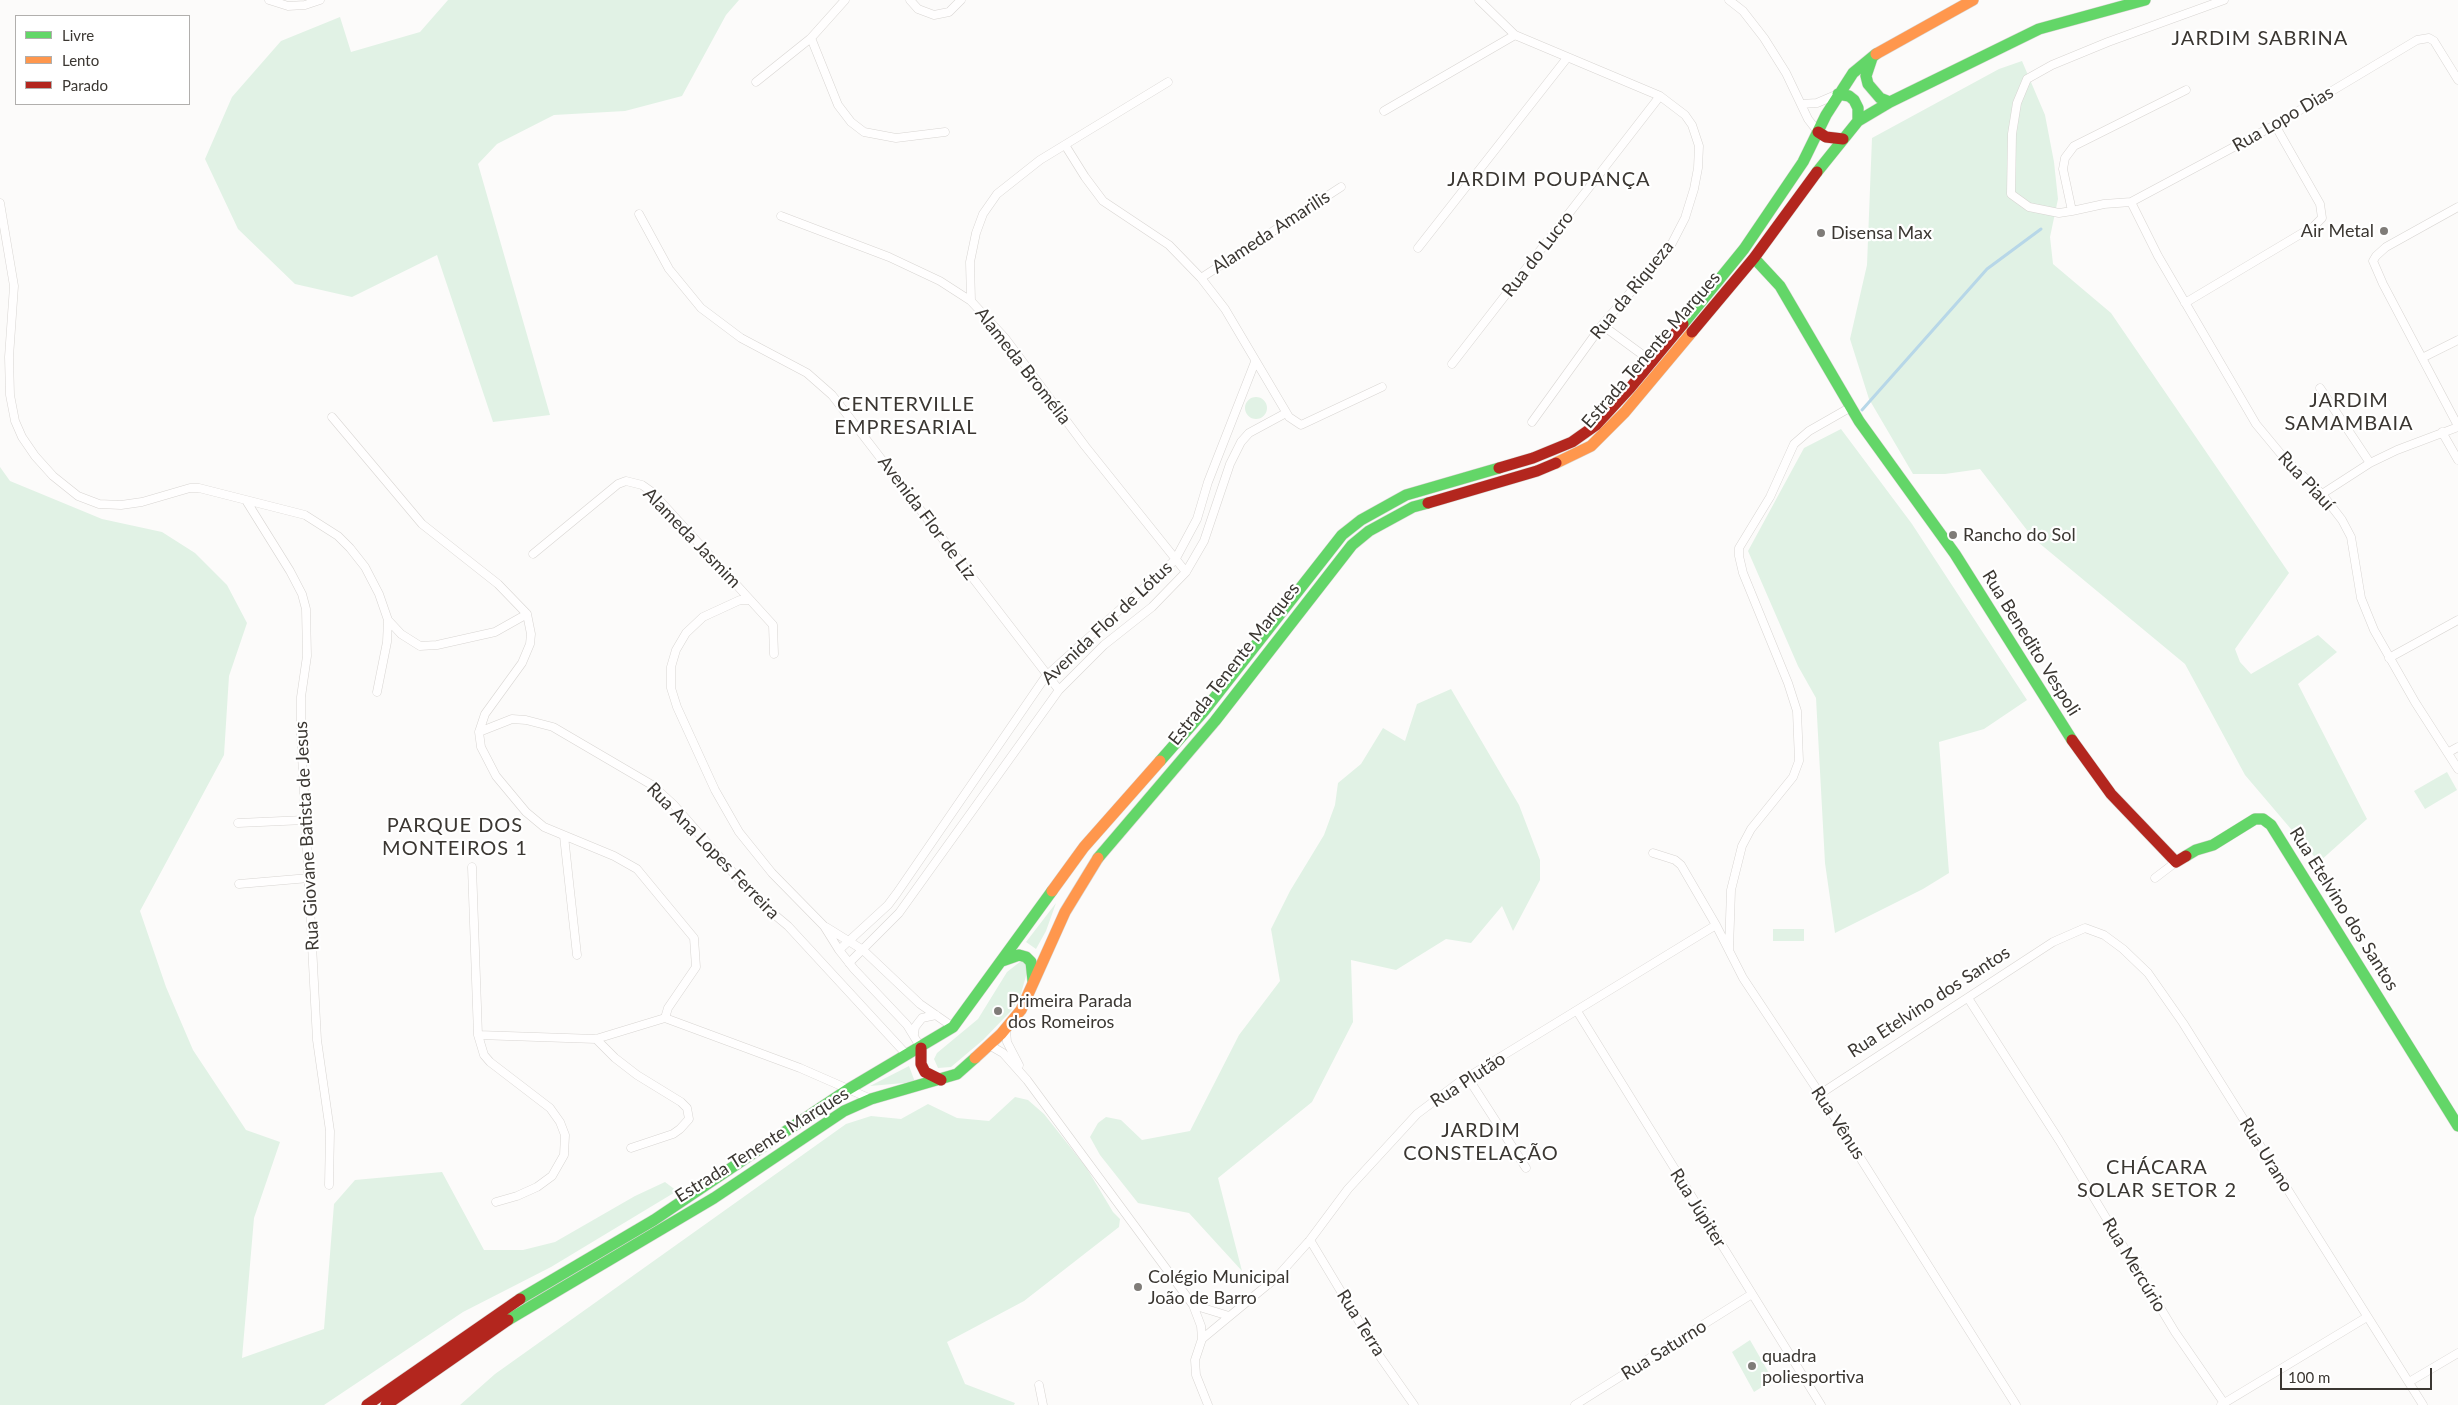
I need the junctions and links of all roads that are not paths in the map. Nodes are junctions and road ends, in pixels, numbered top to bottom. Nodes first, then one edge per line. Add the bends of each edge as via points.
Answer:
1 (269, 0) edge
2 (320, 0) edge
3 (845, 0) edge
4 (910, 0) edge
5 (961, 0) edge
6 (1479, 0) edge
7 (1729, 0) edge
8 (1973, 0) edge
9 (2145, 0) edge
10 (2224, 0) edge
11 (1515, 35) junction
12 (812, 38) junction
13 (1872, 56) junction
14 (1567, 58) junction
15 (2454, 65) edge
16 (2458, 80) edge
17 (756, 82) dead end
18 (1168, 82) dead end
19 (2186, 90) dead end
20 (1838, 94) junction
21 (1660, 96) junction
22 (1890, 102) junction
23 (1802, 104) junction
24 (1384, 111) dead end
25 (1858, 121) junction
26 (2275, 125) junction
27 (945, 132) dead end
28 (1818, 132) junction
29 (1842, 139) junction
30 (1065, 145) junction
31 (1340, 187) dead end
32 (2131, 202) junction
33 (0, 203) edge
34 (2458, 207) edge
35 (2072, 211) junction
36 (639, 214) dead end
37 (780, 216) dead end
38 (1418, 248) dead end
39 (1754, 258) junction
40 (1201, 278) junction
41 (971, 301) junction
42 (2185, 303) junction
43 (1602, 325) junction
44 (2458, 340) edge
45 (2422, 358) junction
46 (1651, 361) junction
47 (1255, 362) junction
48 (1452, 364) dead end
49 (1382, 387) dead end
50 (2320, 388) dead end
51 (1851, 407) junction
52 (1286, 414) junction
53 (332, 417) dead end
54 (1532, 422) dead end
55 (2458, 426) edge
56 (2442, 432) junction
57 (2458, 460) edge
58 (2370, 463) junction
59 (2322, 494) junction
60 (247, 502) junction
61 (533, 554) dead end
62 (1175, 560) junction
63 (1186, 572) junction
64 (750, 600) junction
65 (527, 614) junction
66 (388, 620) junction
67 (2458, 620) edge
68 (774, 654) dead end
69 (2389, 658) junction
70 (1046, 676) junction
71 (1059, 690) junction
72 (377, 692) dead end
73 (479, 732) junction
74 (2458, 747) edge
75 (2449, 752) junction
76 (2458, 769) edge
77 (305, 820) junction
78 (238, 822) dead end
79 (564, 836) junction
80 (1653, 853) dead end
81 (2176, 862) junction
82 (472, 867) dead end
83 (309, 878) junction
84 (2155, 878) dead end
85 (239, 884) dead end
86 (1716, 924) junction
87 (824, 926) junction
88 (2084, 928) joint
89 (849, 941) junction
90 (839, 950) junction
91 (863, 950) junction
92 (1729, 951) junction
93 (577, 955) dead end
94 (1002, 961) junction
95 (849, 963) junction
96 (1033, 984) junction
97 (1968, 998) junction
98 (1577, 1011) junction
99 (936, 1015) junction
100 (665, 1018) junction
101 (953, 1027) junction
102 (1006, 1029) junction
103 (914, 1034) junction
104 (478, 1035) junction
105 (596, 1039) junction
106 (989, 1045) junction
107 (921, 1048) junction
108 (907, 1055) junction
109 (1468, 1078) junction
110 (941, 1080) junction
111 (1028, 1080) junction
112 (847, 1090) junction
113 (1820, 1094) junction
114 (870, 1099) junction
115 (2458, 1126) edge
116 (631, 1148) dead end
117 (1526, 1168) dead end
118 (329, 1185) dead end
119 (496, 1202) dead end
120 (1310, 1240) junction
121 (1752, 1294) junction
122 (1193, 1306) junction
123 (1229, 1316) junction
124 (2367, 1317) junction
125 (1202, 1339) junction
126 (2458, 1352) edge
127 (2409, 1382) junction
128 (1040, 1385) dead end
129 (2222, 1404) edge
130 (366, 1405) edge
131 (386, 1405) edge
132 (1043, 1405) edge
133 (1208, 1405) edge
134 (1414, 1405) edge
135 (1575, 1405) edge
136 (1821, 1405) edge
137 (2016, 1405) edge
138 (2423, 1405) edge

1 - 2 street via 288,6
3 - 12 street
4 - 5 street via 918,9 934,15 949,12
6 - 11 street, Rua da Riqueza
7 - 23 street via 1754,23
8 - 13 main road, Estrada Tenente Marques
9 - 22 main road, Estrada Tenente Marques via 2039,29
10 - 35 street via 2108,42 2027,79 2017,104 2011,194 2036,209 2060,213
11 - 14 street, Rua da Riqueza
11 - 24 street
12 - 17 street
12 - 27 street via 838,106 864,132 896,138
13 - 20 main road, Estrada Tenente Marques via 1853,73
13 - 22 main road via 1867,68 1868,84 1880,98
14 - 21 street, Rua da Riqueza
14 - 38 street
15 - 16 street
15 - 26 street, Rua Lopo Dias via 2434,40 2417,40
18 - 30 street
19 - 35 street via 2074,146 2063,169
20 - 23 street via 1817,103
20 - 25 main road via 1854,100
20 - 28 main road, Estrada Tenente Marques
21 - 43 street, Rua da Riqueza via 1685,115 1692,125 1699,146 1694,189 1685,218 1670,247
21 - 48 street, Rua do Lucro
22 - 25 main road, Estrada Tenente Marques
23 - 28 street
25 - 29 main road, Estrada Tenente Marques
26 - 32 street, Rua Lopo Dias
26 - 42 street via 2320,204 2323,214 2319,222
28 - 29 main road via 1826,137
28 - 46 main road, Estrada Tenente Marques via 1803,162 1744,249
29 - 39 main road, Estrada Tenente Marques
30 - 40 street via 1103,201 1169,245
30 - 41 street via 1015,177 983,214 970,262
31 - 40 street, Alameda Amarilis
32 - 35 street
32 - 42 street, Rua Piauí
33 - 60 street via 14,286 10,395 15,421 36,456 53,476 78,496 99,504 142,502 190,488
34 - 45 street via 2380,251 2374,261
36 - 70 street, Avenida Flor de Liz via 669,269 701,308 741,338 807,373 832,395
37 - 41 street, Alameda Bromélia via 889,258 940,281
39 - 51 main road, Rua Benedito Vespoli via 1780,286
39 - 96 main road, Estrada Tenente Marques via 1625,412 1591,446 1537,471 1413,507 1369,531 1352,545 1215,721 1091,866 1074,893
40 - 47 street via 1225,309
41 - 62 street, Alameda Bromélia via 1005,338
42 - 59 street, Rua Piauí via 2256,424 2285,459
43 - 46 street
43 - 54 street, Rua da Riqueza
44 - 45 street
45 - 55 street
46 - 94 main road, Estrada Tenente Marques via 1604,418 1572,442 1533,458 1406,495 1361,520 1342,535 1204,711 1084,847
47 - 52 street
47 - 62 street, Avenida Flor de Lótus via 1208,482 1197,519
49 - 52 street via 1301,425
50 - 58 street
51 - 81 main road, Rua Benedito Vespoli via 1955,554 2081,754 2111,794
51 - 92 street via 1809,431 1794,444 1770,497 1739,548 1743,572 1797,711 1800,752 1793,777 1751,829 1742,846 1731,890
52 - 63 street, Avenida Flor de Lótus via 1248,433 1241,442 1230,464 1204,541
53 - 65 street via 422,524 498,584
55 - 56 street
56 - 57 street
56 - 58 street
58 - 59 street
59 - 69 street, Rua Piauí via 2351,537 2361,598
60 - 66 street via 305,515 338,536 365,567
60 - 77 street, Rua Giovane Batista de Jesus via 290,571 306,609 307,656 300,736
61 - 64 street, Alameda Jasmim via 608,491 618,484 634,481 652,492
62 - 63 street, Alameda Bromélia
62 - 70 street, Avenida Flor de Lótus
63 - 71 street, Avenida Flor de Lótus
64 - 68 street, Alameda Jasmim via 773,625
64 - 87 street via 740,600 703,617 686,633 671,667 671,688 676,707 715,790 739,832 772,874
65 - 66 street via 495,632 420,646 401,634
65 - 73 street via 531,634 529,649 485,714
66 - 72 street
67 - 69 street
69 - 75 street, Rua Piauí
70 - 71 street, Avenida Flor de Liz
70 - 89 street, Avenida Flor de Lótus via 897,893
71 - 91 street, Avenida Flor de Lótus via 905,906
73 - 79 street via 488,762 508,794 544,827
73 - 108 street, Rua Ana Lopes Ferreira via 512,720 553,727 652,785 673,804 757,900 788,926
74 - 75 street
75 - 76 street, Rua Piauí
77 - 78 street
77 - 83 street, Rua Giovane Batista de Jesus
79 - 93 street
79 - 100 street via 637,869 694,938 696,967 668,1008
80 - 86 street, Rua Vênus via 1681,865
81 - 84 street, Rua Etelvino dos Santos
81 - 115 main road, Rua Etelvino dos Santos via 2255,819 2271,824
82 - 104 street
83 - 85 street
83 - 118 street, Rua Giovane Batista de Jesus via 317,1040 330,1131
86 - 92 street, Rua Vênus
86 - 98 street, Rua Plutão
87 - 89 street
87 - 90 street
88 - 97 street, Rua Etelvino dos Santos via 2053,942
88 - 124 street, Rua Urano via 2104,935 2148,973 2183,1023
89 - 90 street, Avenida Flor de Lótus
89 - 91 street
90 - 95 street
91 - 95 street, Avenida Flor de Lótus
91 - 99 street
92 - 113 street, Rua Vênus via 1743,978
94 - 96 main road via 1018,955 1026,957 1031,962
94 - 101 main road, Estrada Tenente Marques
95 - 103 street
96 - 102 main road, Estrada Tenente Marques via 1021,1010
97 - 113 street, Rua Etelvino dos Santos
97 - 129 street, Rua Mercúrio
98 - 109 street, Rua Plutão
98 - 121 street, Rua Júpiter
99 - 101 street
99 - 103 street via 922,1018
100 - 105 street
100 - 112 street via 800,1068
101 - 107 main road, Estrada Tenente Marques
102 - 106 main road, Estrada Tenente Marques
102 - 111 street via 1007,1042
103 - 107 street
104 - 105 street
104 - 119 street via 484,1055 490,1062 550,1108 565,1135 564,1155 552,1176 524,1193
105 - 116 street via 637,1075 687,1108 688,1120 673,1134
106 - 110 main road, Estrada Tenente Marques via 957,1074
106 - 111 street via 1003,1053
107 - 108 main road, Estrada Tenente Marques
107 - 110 main road via 921,1064 932,1077
108 - 112 main road, Estrada Tenente Marques
109 - 117 street
109 - 120 street, Rua Plutão via 1417,1114 1348,1190
110 - 114 main road, Estrada Tenente Marques
111 - 122 street
112 - 114 street
112 - 130 main road, Estrada Tenente Marques via 654,1220 507,1306
113 - 137 street, Rua Vênus
114 - 131 main road, Estrada Tenente Marques via 844,1111 714,1198 512,1317
120 - 123 street, Rua Plutão via 1277,1276
120 - 134 street, Rua Terra via 1381,1358
121 - 135 street, Rua Saturno
121 - 136 street, Rua Júpiter
122 - 123 street
122 - 125 street
123 - 125 street, Rua Plutão
124 - 127 street, Rua Urano
124 - 129 street
125 - 133 street via 1195,1360 1196,1376
126 - 127 street
127 - 138 street, Rua Urano
128 - 132 street

